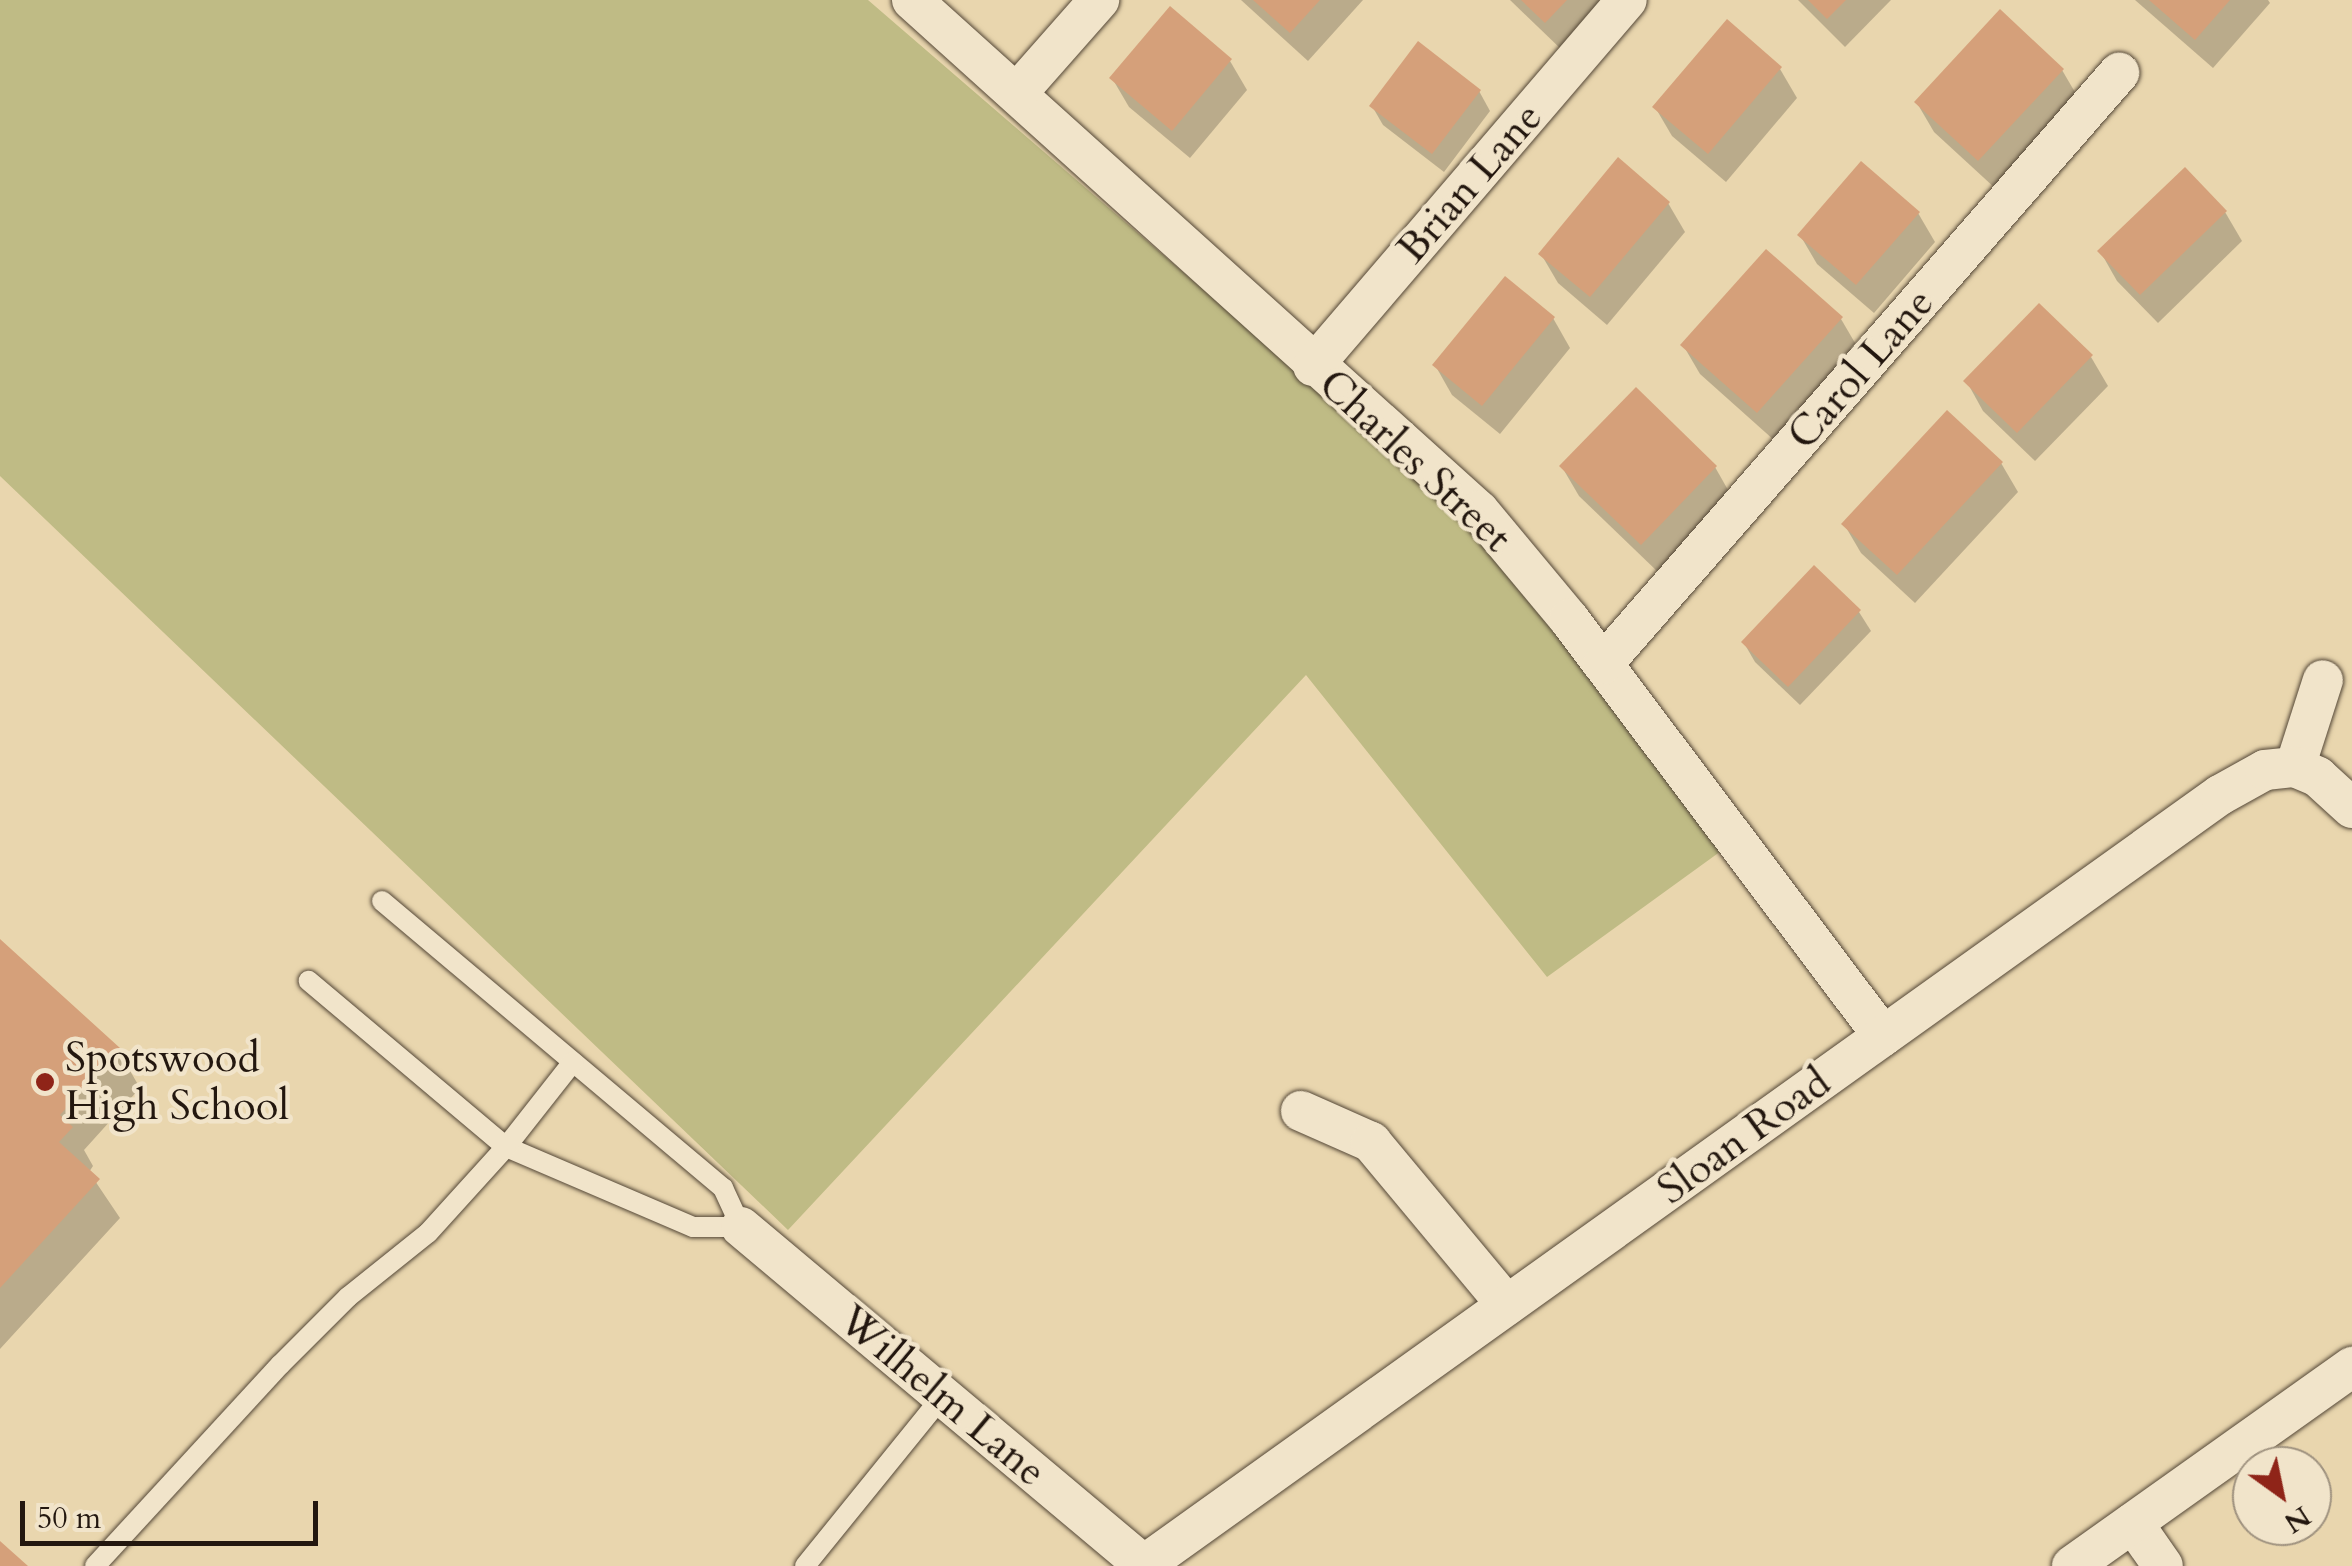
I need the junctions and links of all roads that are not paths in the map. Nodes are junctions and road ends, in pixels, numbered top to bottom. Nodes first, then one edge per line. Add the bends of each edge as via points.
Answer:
1 (912, 0) edge
2 (1100, 0) edge
3 (1627, 0) edge
4 (2119, 73) dead end
5 (1018, 92) junction
6 (1314, 366) junction
7 (1603, 664) junction
8 (2323, 680) dead end
9 (2295, 767) junction
10 (2352, 808) edge
11 (382, 902) dead end
12 (309, 981) dead end
13 (1883, 1036) junction
14 (573, 1062) junction
15 (1302, 1111) dead end
16 (506, 1146) junction
17 (741, 1227) junction
18 (1507, 1306) junction
19 (2352, 1367) edge
20 (942, 1396) junction
21 (2132, 1523) junction
22 (95, 1566) edge
23 (805, 1566) edge
24 (1144, 1566) edge
25 (2072, 1566) edge
26 (2163, 1566) edge

1 - 5 street, Charles Street
2 - 5 street
3 - 6 street, Brian Lane
4 - 7 street, Carol Lane
5 - 6 street, Charles Street
6 - 7 street, Charles Street via 1479,512
7 - 13 street, Charles Street
8 - 9 street
9 - 10 street via 2318,777
9 - 13 street, Sloan Road via 2265,770 2220,795
11 - 14 lane
12 - 16 lane
13 - 18 street, Sloan Road
14 - 16 lane
14 - 17 lane via 723,1188
15 - 18 street via 1371,1142
16 - 17 lane via 693,1227
16 - 22 lane via 428,1232 348,1297 280,1365
17 - 20 street, Wilhelm Lane
18 - 24 street, Sloan Road
19 - 21 street
20 - 23 lane
20 - 24 street, Wilhelm Lane
21 - 25 street
21 - 26 street

